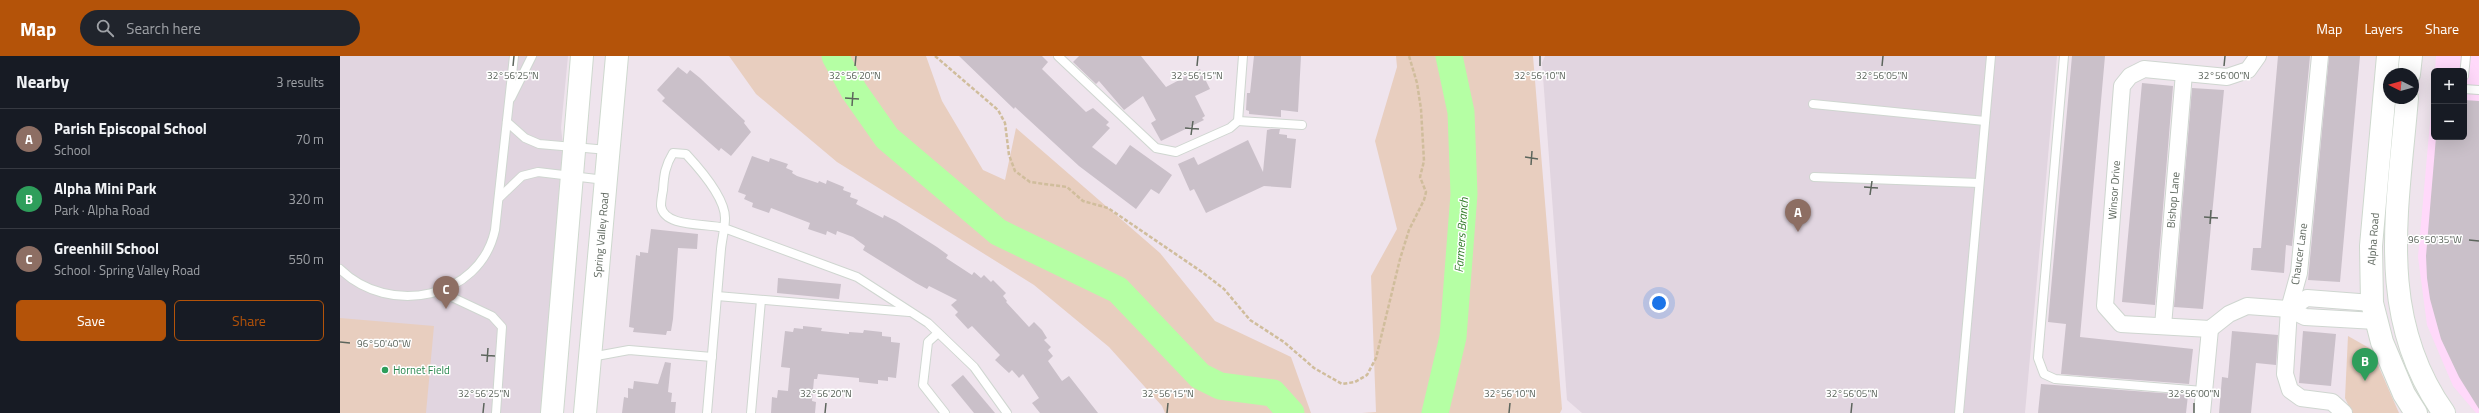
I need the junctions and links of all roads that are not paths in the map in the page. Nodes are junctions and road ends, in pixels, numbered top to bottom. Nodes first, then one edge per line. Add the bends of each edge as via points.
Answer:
1 (514, 56) edge
2 (532, 56) edge
3 (582, 56) edge
4 (617, 56) edge
5 (1058, 56) edge
6 (1243, 56) edge
7 (1990, 56) edge
8 (2064, 56) edge
9 (2258, 56) edge
10 (2320, 56) edge
11 (2388, 56) edge
12 (2411, 56) edge
13 (2466, 56) edge
14 (2410, 68) edge
15 (2465, 68) edge
16 (2184, 73) junction
17 (2467, 89) edge
18 (2479, 90) edge
19 (509, 102) junction
20 (1813, 104) dead end
21 (2406, 104) edge
22 (1238, 121) junction
23 (1985, 121) junction
24 (507, 122) junction
25 (1302, 125) dead end
26 (575, 148) junction
27 (608, 150) junction
28 (572, 176) junction
29 (1814, 177) dead end
30 (606, 180) junction
31 (1979, 183) junction
32 (500, 197) junction
33 (724, 228) junction
34 (340, 269) edge
35 (441, 292) junction
36 (717, 296) junction
37 (761, 300) junction
38 (2289, 309) junction
39 (910, 312) junction
40 (2374, 312) junction
41 (2162, 326) junction
42 (2210, 328) junction
43 (938, 333) junction
44 (590, 357) junction
45 (712, 357) junction
46 (2427, 387) junction
47 (2203, 391) junction
48 (496, 413) edge
49 (552, 413) edge
50 (585, 413) edge
51 (706, 413) edge
52 (751, 413) edge
53 (945, 413) edge
54 (1007, 413) edge
55 (1959, 413) edge
56 (2202, 413) edge
57 (2344, 413) edge
58 (2416, 413) edge
59 (2444, 413) edge

1 - 19 lane
2 - 19 lane
3 - 26 street
4 - 27 street, Spring Valley Road
5 - 22 lane via 1156,148 1176,152 1230,128
6 - 22 lane
7 - 23 lane
8 - 47 lane via 2038,358 2044,374 2055,379
9 - 16 street via 2248,70 2227,77
10 - 38 street, Chaucer Lane via 2299,273
11 - 40 street, Alpha Road via 2371,246
12 - 14 street
13 - 15 lane
16 - 41 street, Bishop Lane
16 - 41 street, Winsor Drive via 2144,69 2130,76 2122,86 2105,306 2121,324
17 - 18 lane
19 - 24 lane
20 - 23 lane
21 - 46 street, Alpha Road via 2396,222 2396,270 2403,325
22 - 25 lane
23 - 31 lane
24 - 26 lane via 526,138 540,144
24 - 32 lane
26 - 27 lane
26 - 28 street
27 - 30 street, Spring Valley Road
28 - 30 lane
28 - 32 lane via 538,172 522,176
28 - 49 street
29 - 31 lane
30 - 44 street, Spring Valley Road
31 - 55 lane
32 - 35 lane via 496,230 487,255 467,277
33 - 33 lane via 725,216 713,187 686,154 674,153 665,166 661,207 667,216 679,223
33 - 36 lane
33 - 39 lane via 858,277
34 - 35 lane via 376,292 406,296
35 - 48 lane via 492,316 502,327
36 - 37 lane
36 - 45 lane
37 - 39 lane
37 - 52 lane
38 - 40 street via 2307,298
38 - 42 street via 2247,306 2229,314
38 - 57 street, Chaucer Lane via 2285,374 2290,390 2301,398 2332,402
39 - 43 lane
40 - 46 street via 2386,309 2410,370
40 - 58 street, Alpha Road via 2393,370
41 - 42 street
42 - 47 street
43 - 53 lane via 928,342 923,385
43 - 54 lane via 974,367
44 - 45 lane via 629,350
44 - 50 street, Spring Valley Road
45 - 51 lane
46 - 59 street, Alpha Road
47 - 56 street

